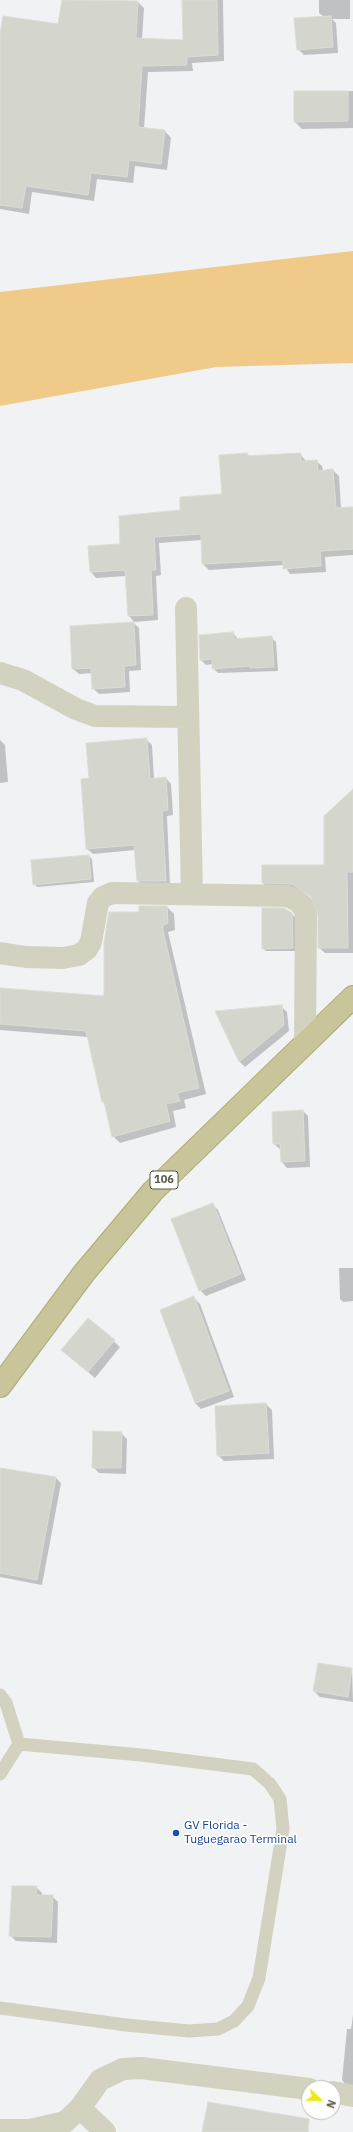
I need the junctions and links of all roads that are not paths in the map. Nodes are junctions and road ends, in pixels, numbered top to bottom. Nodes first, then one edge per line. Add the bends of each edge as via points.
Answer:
1 (186, 608) dead end
2 (0, 673) edge
3 (188, 717) junction
4 (192, 894) junction
5 (0, 953) edge
6 (353, 997) edge
7 (305, 1042) junction
8 (0, 1386) edge
9 (0, 1695) edge
10 (19, 1744) junction
11 (0, 1774) edge
12 (0, 2008) edge
13 (301, 2088) edge
14 (341, 2094) edge
15 (353, 2096) edge
16 (80, 2108) junction
17 (0, 2130) edge
18 (31, 2131) edge
19 (105, 2132) edge

1 - 3 street
2 - 3 street via 24,680 76,709 95,716
3 - 4 street
4 - 5 street via 112,893 103,897 98,903 91,942 79,955 63,958
4 - 7 street via 287,896 303,906 306,915
6 - 7 highway, 106
7 - 8 highway, 106 via 154,1191 84,1272
9 - 10 lane via 6,1703
10 - 11 lane
10 - 12 lane via 253,1769 270,1784 280,1799 283,1828 258,1978 248,2006 234,2021 218,2029 189,2031
13 - 16 street via 141,2068 123,2070 100,2080
14 - 15 street
16 - 18 street via 65,2122
16 - 19 street
17 - 18 street

